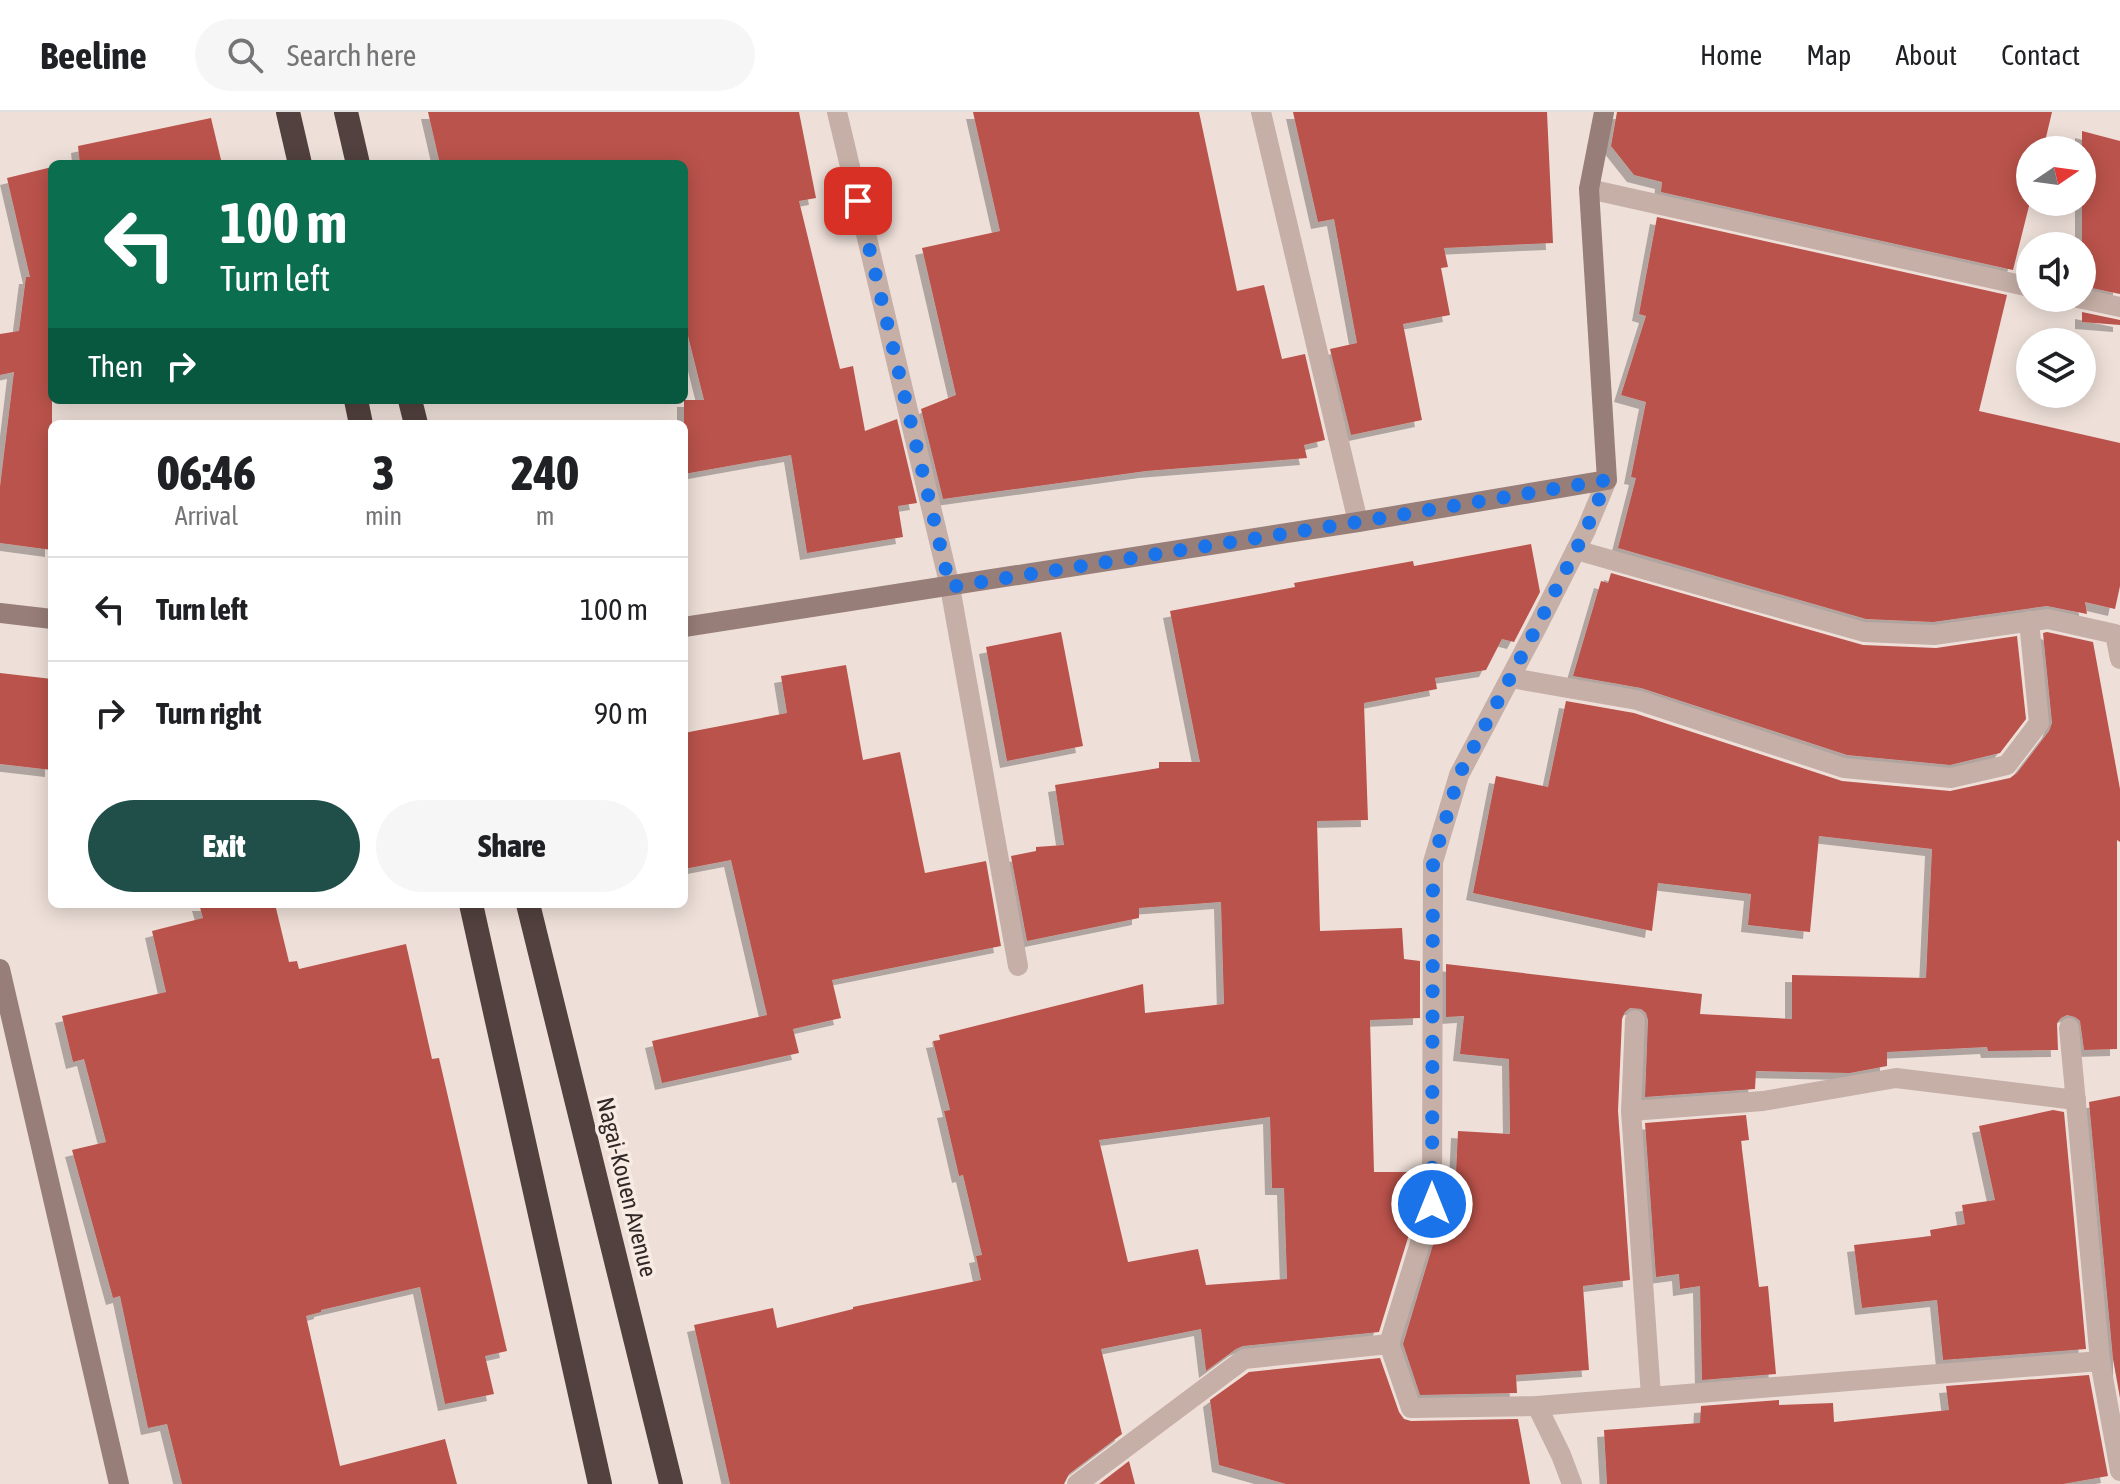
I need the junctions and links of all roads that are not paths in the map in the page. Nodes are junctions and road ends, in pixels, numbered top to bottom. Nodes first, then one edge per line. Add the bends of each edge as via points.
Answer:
1 (288, 112) edge
2 (346, 112) edge
3 (837, 112) edge
4 (1261, 112) edge
5 (1604, 112) edge
6 (299, 160) edge
7 (357, 160) edge
8 (1589, 189) junction
9 (2016, 284) edge
10 (2096, 302) edge
11 (2120, 307) edge
12 (1607, 480) junction
13 (1358, 522) junction
14 (1576, 550) junction
15 (950, 587) junction
16 (0, 613) edge
17 (48, 619) edge
18 (2029, 621) junction
19 (688, 626) edge
20 (2120, 659) edge
21 (1511, 678) junction
22 (472, 908) edge
23 (529, 908) edge
24 (1018, 966) dead end
25 (0, 969) edge
26 (1635, 1020) dead end
27 (2069, 1028) dead end
28 (2076, 1100) junction
29 (1631, 1111) junction
30 (1389, 1344) junction
31 (2100, 1361) junction
32 (1651, 1396) junction
33 (1537, 1406) junction
34 (2120, 1471) edge
35 (119, 1484) edge
36 (600, 1484) edge
37 (671, 1484) edge
38 (1077, 1484) edge
39 (1572, 1484) edge

1 - 6 highway
2 - 7 highway
3 - 15 street
4 - 13 street
5 - 8 street
8 - 9 street
8 - 12 street
10 - 11 street
12 - 13 street
12 - 14 street
13 - 15 street
14 - 18 street via 1864,632 1934,635
14 - 21 street
15 - 19 street
15 - 24 street
16 - 17 street
18 - 20 street via 2048,619 2115,634
18 - 21 street via 2039,723 2007,765 1951,778 1844,768 1637,700
21 - 30 street via 1459,775 1433,862 1432,1204
22 - 36 highway
23 - 37 highway, Nagai-Kouen Avenue
25 - 35 street
26 - 29 street
27 - 28 street
28 - 29 street via 1896,1078 1763,1101
28 - 31 street
29 - 32 street
30 - 33 street via 1411,1408
30 - 38 street via 1244,1359
31 - 32 street
31 - 34 street
32 - 33 street
33 - 39 street

